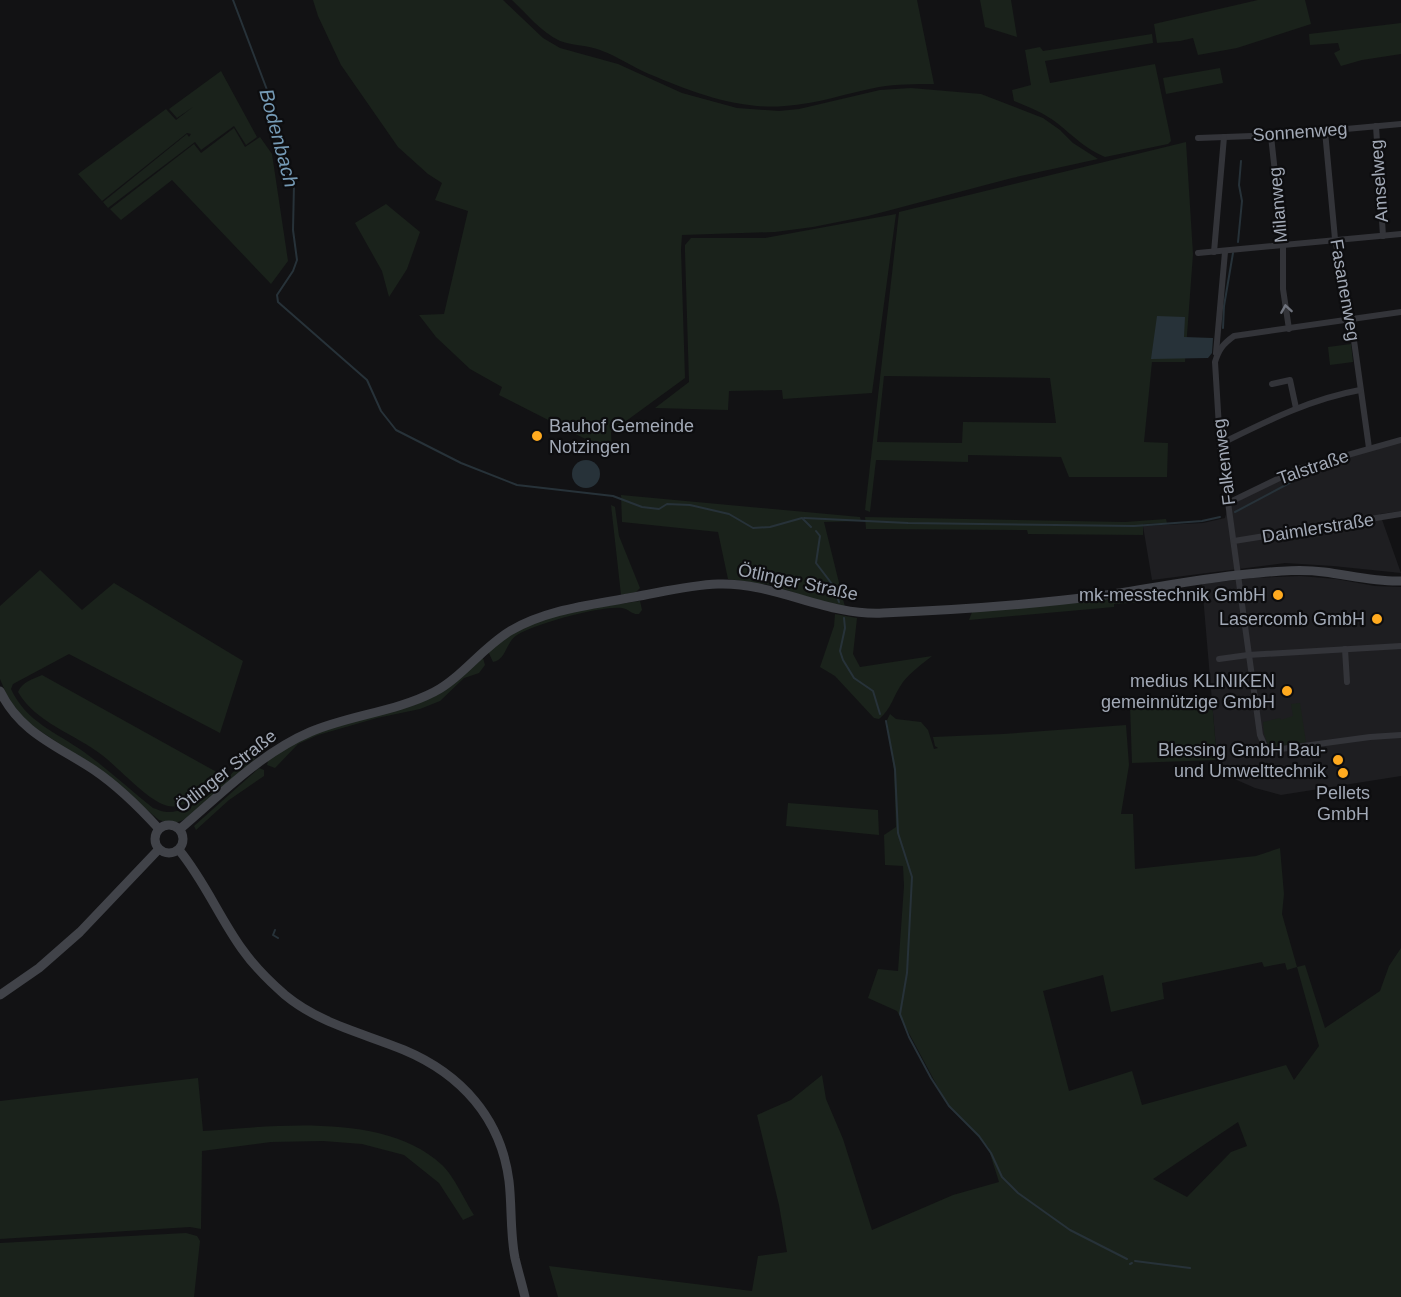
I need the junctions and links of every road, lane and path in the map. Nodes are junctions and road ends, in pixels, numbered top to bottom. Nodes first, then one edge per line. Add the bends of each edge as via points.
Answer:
1 (1401, 124) edge
2 (1376, 126) junction
3 (1325, 131) junction
4 (1224, 136) junction
5 (1271, 136) junction
6 (1198, 138) dead end
7 (1401, 234) edge
8 (1383, 236) junction
9 (1335, 239) junction
10 (1283, 246) junction
11 (1214, 252) junction
12 (1225, 252) junction
13 (1198, 253) dead end
14 (1283, 274) junction
15 (1273, 275) dead end
16 (1401, 312) edge
17 (1351, 319) junction
18 (1289, 329) junction
19 (1215, 362) junction
20 (1272, 384) dead end
21 (1360, 390) junction
22 (1296, 408) junction
23 (1401, 440) edge
24 (1220, 444) junction
25 (1369, 448) junction
26 (1228, 503) junction
27 (1401, 514) edge
28 (1234, 541) junction
29 (1239, 575) junction
30 (1401, 581) edge
31 (1401, 646) edge
32 (1345, 649) junction
33 (1248, 655) junction
34 (1219, 658) dead end
35 (1347, 682) dead end
36 (0, 691) edge
37 (1401, 735) edge
38 (159, 828) junction
39 (180, 829) junction
40 (159, 849) junction
41 (179, 850) junction
42 (0, 995) edge
43 (525, 1297) edge

1 - 2 street, Sonnenweg
2 - 3 street, Sonnenweg
2 - 8 street, Amselweg
3 - 5 street, Sonnenweg
3 - 9 street, Fasanenweg
4 - 5 street, Sonnenweg
4 - 6 street, Sonnenweg
4 - 11 street
5 - 10 street, Milanweg
7 - 8 street
8 - 9 street
9 - 10 street
9 - 17 street, Fasanenweg
10 - 12 street
10 - 14 street, Milanweg
11 - 12 street
11 - 13 street
12 - 19 street
14 - 15 street
18 -> 14 street, Milanweg
16 - 17 street
17 - 18 street
17 - 21 street, Fasanenweg
18 - 19 street, Falkenweg via 1234,336 1219,350
19 - 24 street, Falkenweg
20 - 22 street via 1290,380
21 - 22 street
21 - 25 street, Fasanenweg
22 - 24 street
23 - 25 street, Talstraße
24 - 26 street, Falkenweg
25 - 26 street, Talstraße via 1298,469
26 - 28 street, Falkenweg
27 - 28 street, Daimlerstraße
28 - 29 street, Falkenweg
29 - 30 street, Ötlinger Straße via 1299,570
29 - 33 street, Falkenweg
29 - 39 street, Ötlinger Straße via 1096,596 890,613 848,611 740,584 690,586 558,611 526,622 489,645 437,691 294,739
31 - 32 street
32 - 33 street
32 - 35 street
33 - 34 street
33 - 37 street, Falkenweg via 1260,735 1267,751
36 - 38 street via 7,706 29,730 108,780
38 - 39 street via 170,824
38 - 40 street via 155,840
39 - 41 street via 184,841
40 - 41 street via 171,853
40 - 42 street via 80,932
41 - 43 street via 242,949 286,996 330,1023 433,1063 479,1105 504,1153 514,1256

